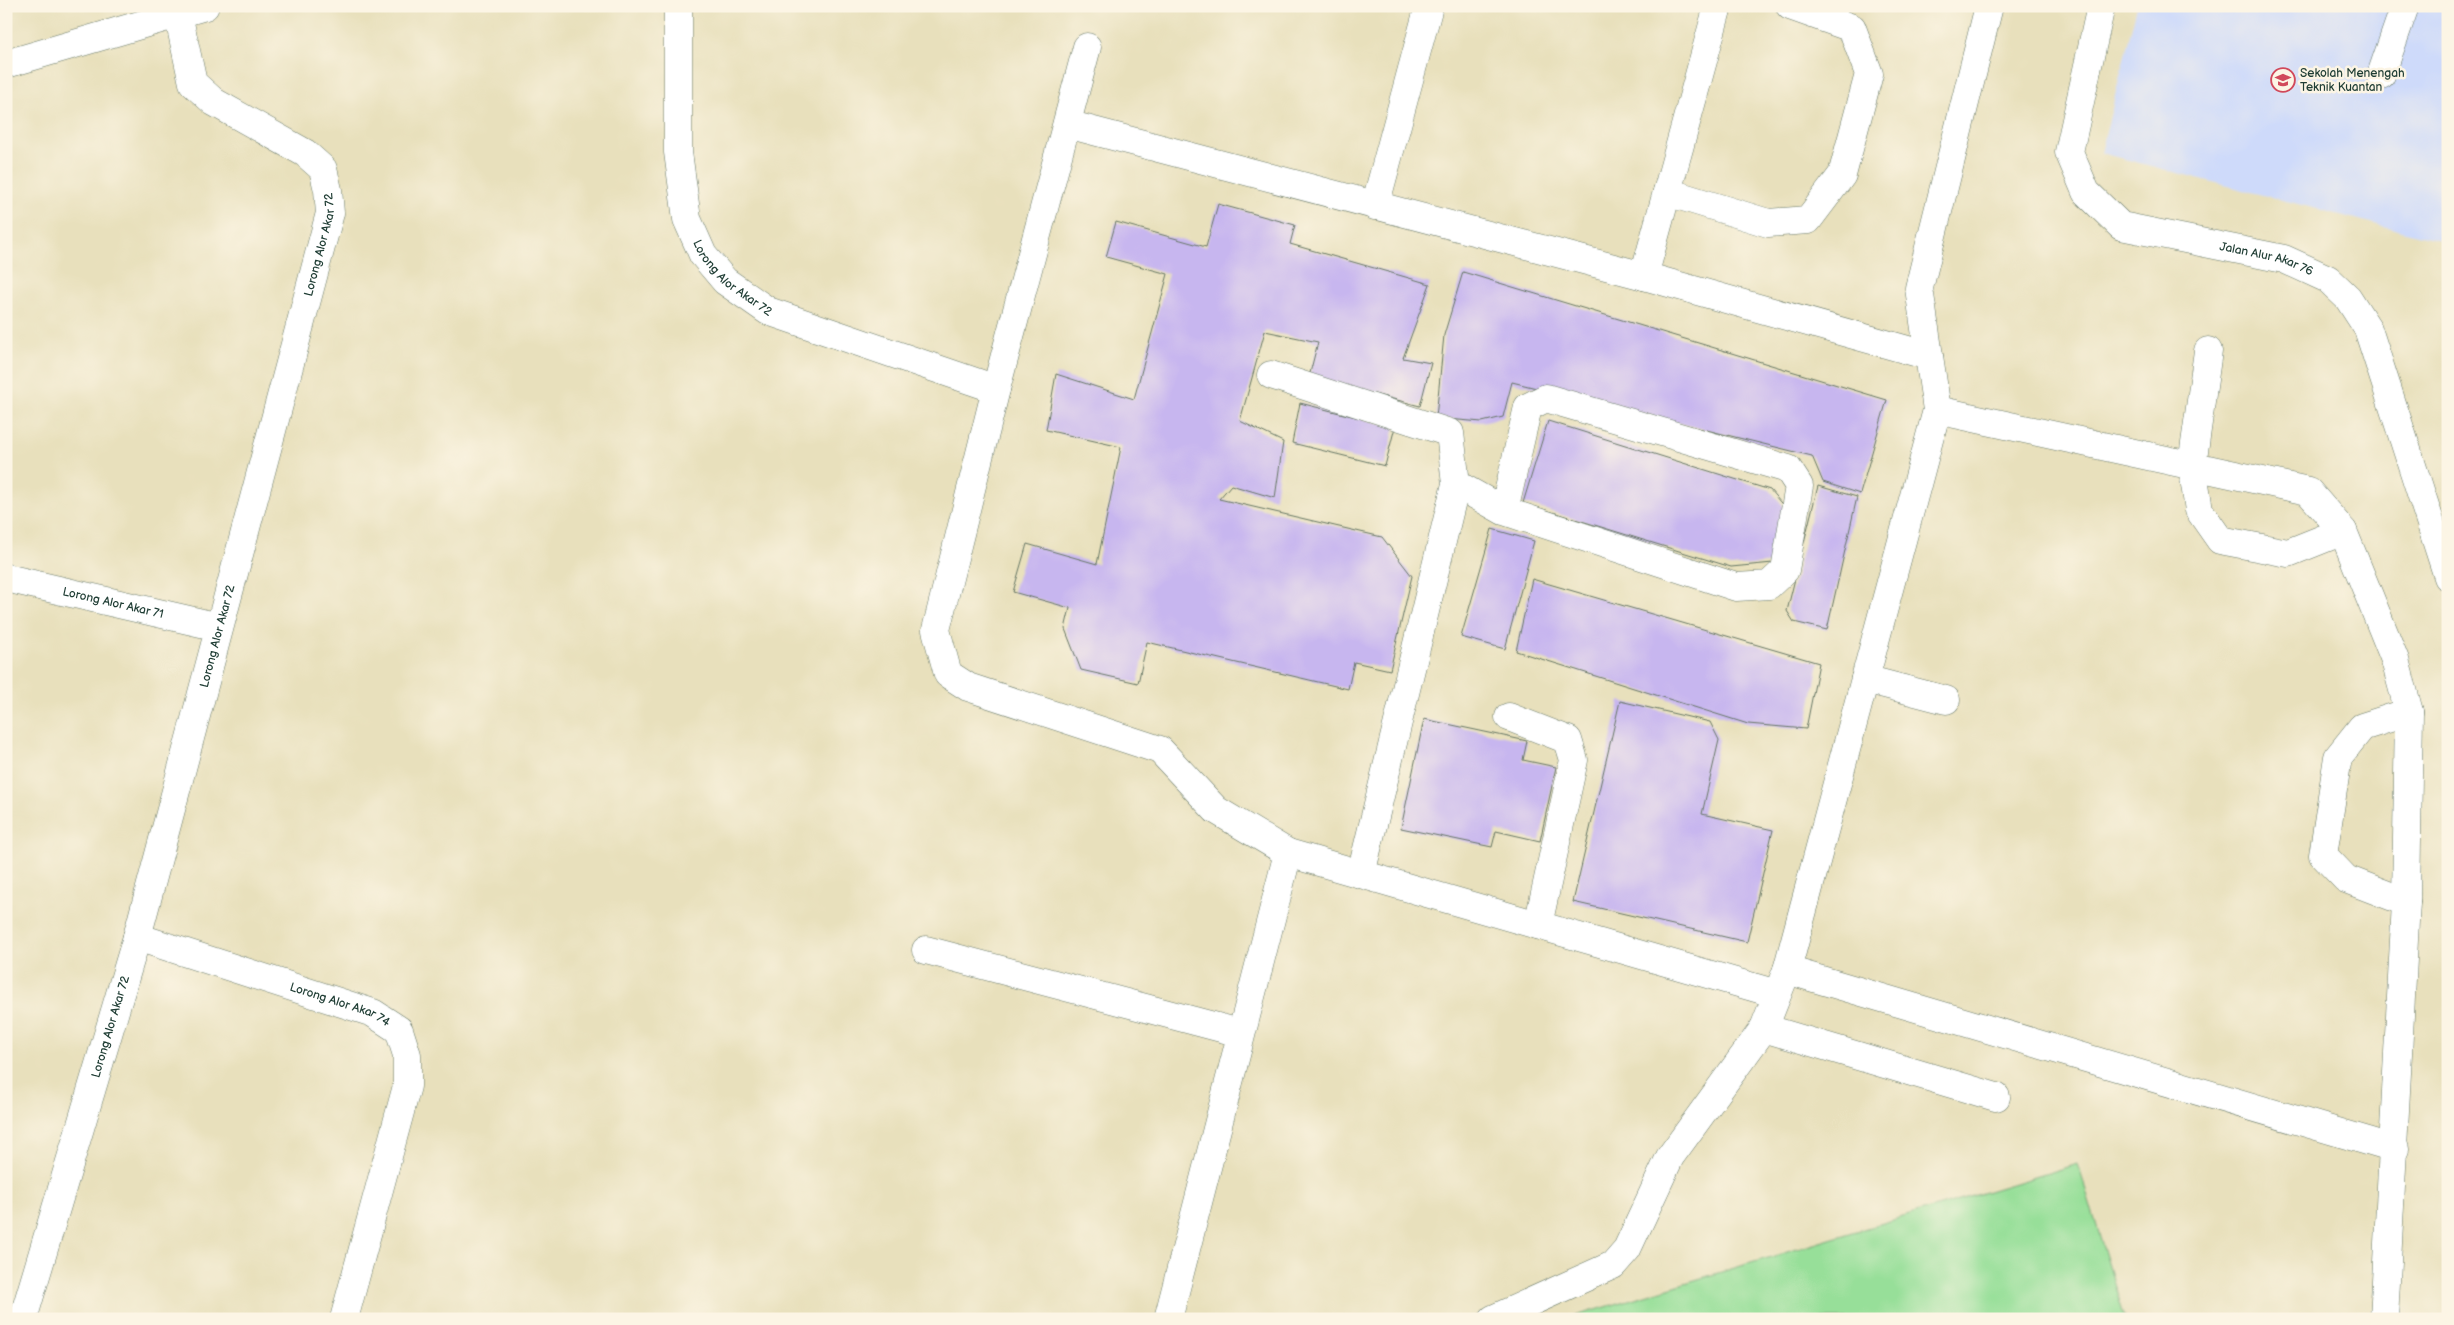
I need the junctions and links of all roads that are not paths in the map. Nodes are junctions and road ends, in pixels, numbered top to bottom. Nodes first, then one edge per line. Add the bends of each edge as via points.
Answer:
1 (205, 6) edge
2 (678, 6) edge
3 (1429, 6) edge
4 (1718, 6) edge
5 (1790, 6) edge
6 (1989, 6) edge
7 (2101, 6) edge
8 (2405, 6) edge
9 (178, 14) junction
10 (1087, 47) dead end
11 (6, 64) edge
12 (2380, 76) dead end
13 (1067, 124) junction
14 (1667, 192) junction
15 (1375, 206) junction
16 (1644, 276) junction
17 (2208, 351) dead end
18 (1929, 356) junction
19 (1272, 375) dead end
20 (996, 389) junction
21 (1937, 410) junction
22 (2192, 465) junction
23 (1456, 484) junction
24 (1504, 511) junction
25 (2343, 531) junction
26 (2448, 577) edge
27 (6, 578) edge
28 (219, 627) junction
29 (1865, 679) junction
30 (1946, 700) dead end
31 (2409, 712) junction
32 (1509, 717) dead end
33 (1288, 853) junction
34 (1361, 874) junction
35 (2406, 902) junction
36 (1538, 925) junction
37 (137, 937) junction
38 (926, 950) dead end
39 (1782, 982) junction
40 (1764, 1028) junction
41 (1240, 1033) junction
42 (1996, 1097) dead end
43 (2395, 1148) junction
44 (23, 1319) edge
45 (344, 1319) edge
46 (1168, 1319) edge
47 (1494, 1319) edge
48 (2384, 1319) edge

1 - 9 street
2 - 20 street, Lorong Alor Akar 72 via 678,152 687,218 703,255 725,281 768,311
3 - 15 street
4 - 14 street
5 - 14 street via 1852,28 1869,74 1842,175 1808,220 1768,223
6 - 18 street via 1919,288
7 - 26 street, Jalan Alur Akar 76 via 2069,152 2086,192 2121,226 2284,259 2328,279 2348,298 2368,329
8 - 12 street
9 - 11 street
9 - 28 street, Lorong Alor Akar 72 via 194,83 214,102 304,153 323,169 330,213
10 - 13 street
13 - 15 street
13 - 20 street
14 - 16 street
15 - 16 street
16 - 18 street
17 - 22 street
18 - 21 street
19 - 23 street via 1450,433
20 - 33 street via 936,630 948,674 968,687 1160,750 1216,810
21 - 22 street
21 - 29 street
22 - 25 street via 2308,491
22 - 25 street via 2199,510 2220,540 2288,553
23 - 24 street
23 - 34 street
24 - 24 street via 1736,587 1769,585 1785,570 1800,486 1788,469 1546,398 1528,407
25 - 31 street via 2395,660
27 - 28 street, Lorong Alor Akar 71
28 - 37 street, Lorong Alor Akar 72
29 - 30 street
29 - 39 street
31 - 35 street
31 - 35 street via 2362,726 2338,757 2323,855 2346,878
32 - 36 street via 1568,740 1574,760
33 - 34 street
33 - 41 street
34 - 36 street
35 - 43 street
36 - 39 street
37 - 44 street, Lorong Alor Akar 72
37 - 45 street, Lorong Alor Akar 74 via 373,1013 399,1030 407,1055 407,1086
38 - 41 street
39 - 40 street
39 - 43 street
40 - 42 street
40 - 47 street via 1670,1156 1627,1249 1613,1265
41 - 46 street
43 - 48 street

